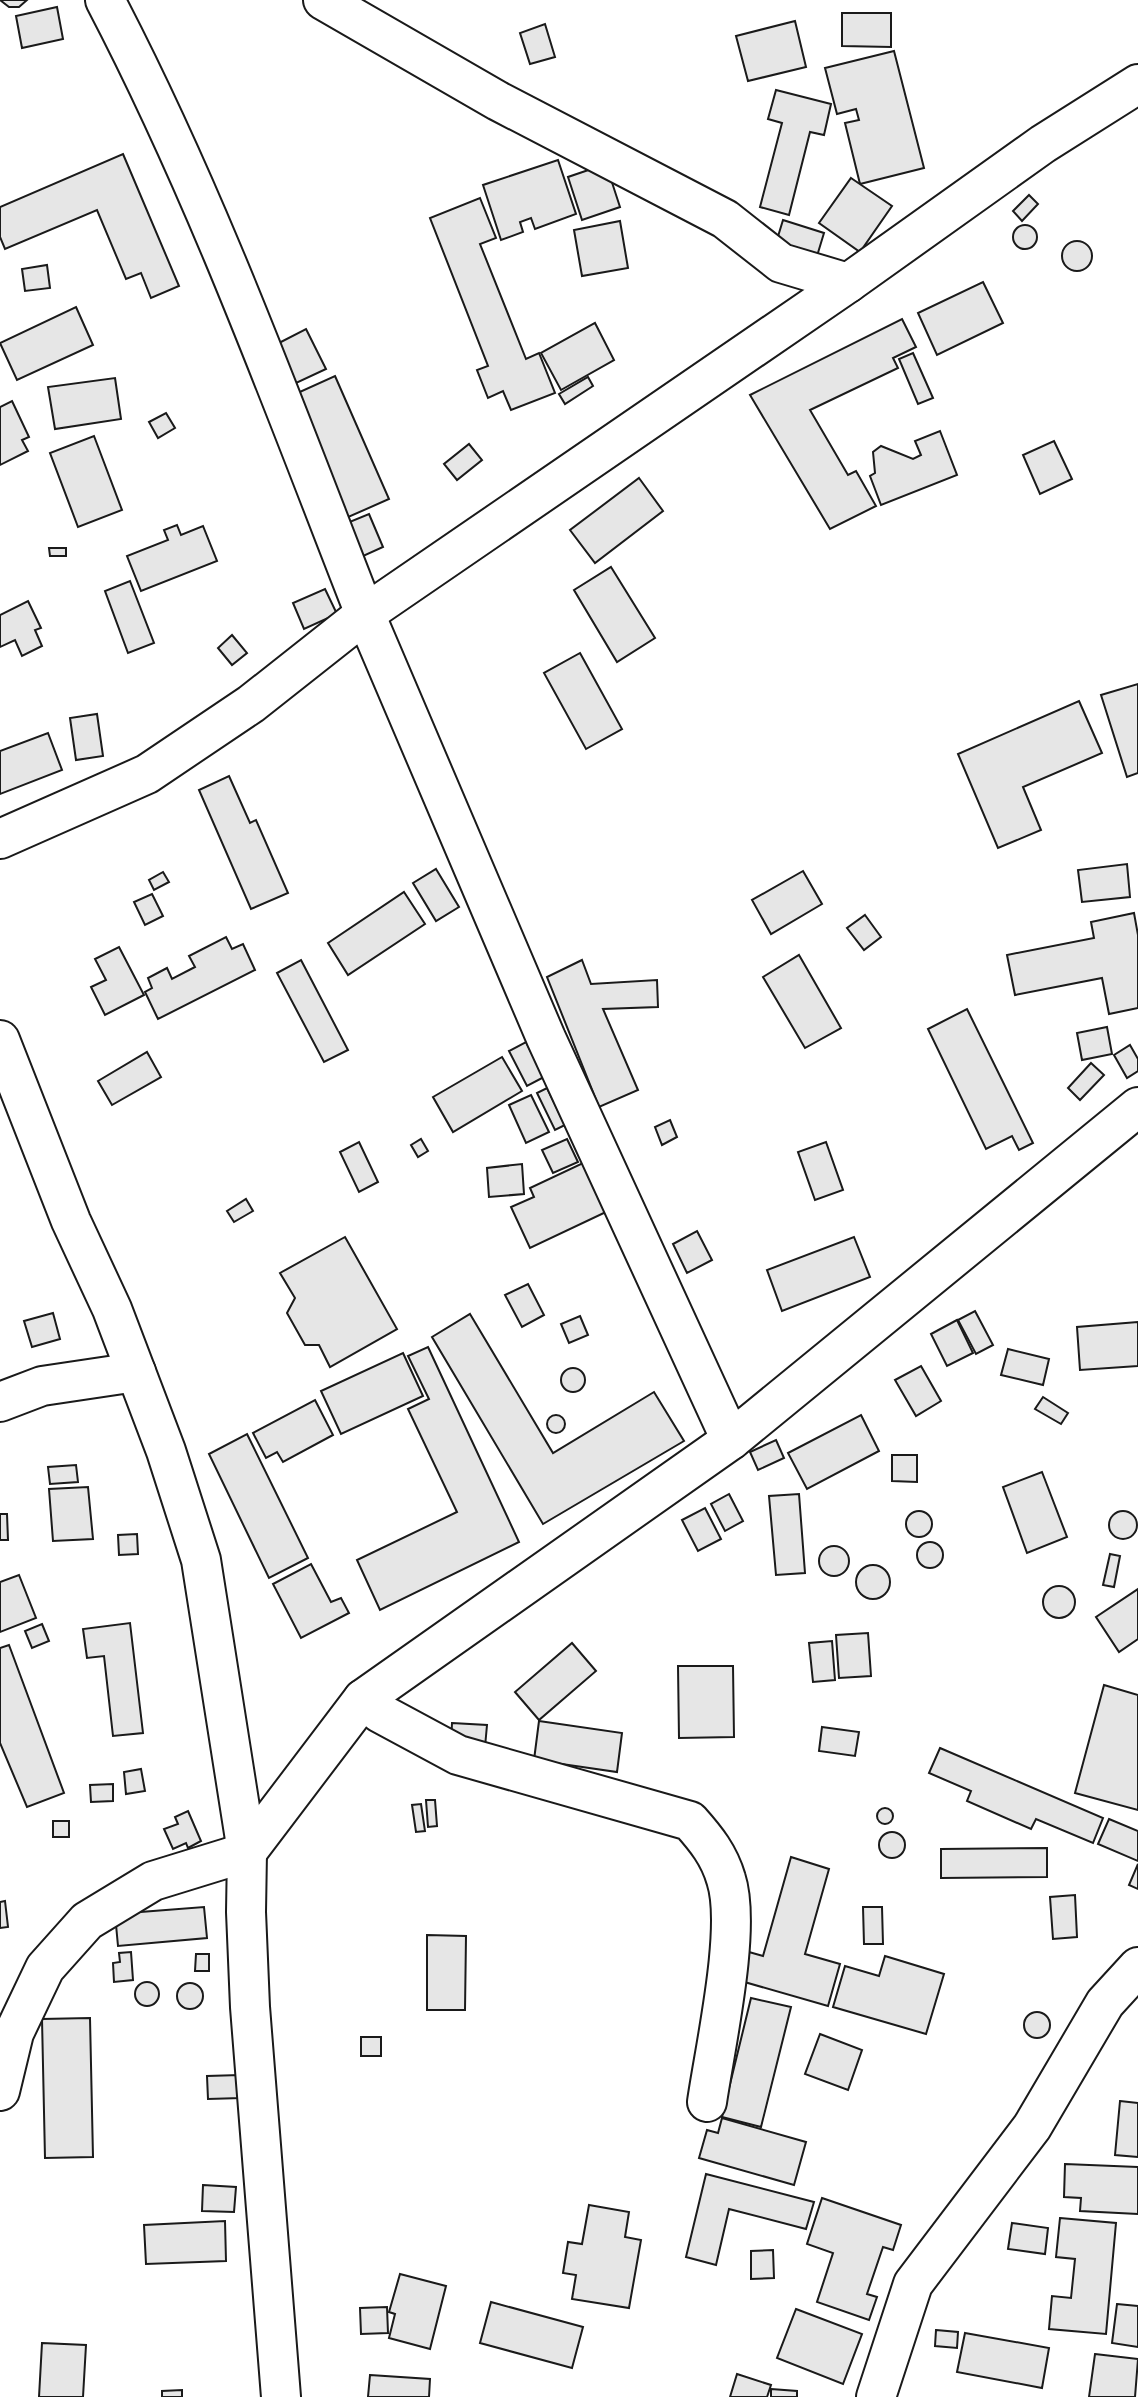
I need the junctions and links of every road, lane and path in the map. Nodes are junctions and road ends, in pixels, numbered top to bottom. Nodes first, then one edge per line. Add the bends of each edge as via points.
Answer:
1 (105, 0) edge
2 (323, 0) edge
3 (1138, 84) edge
4 (848, 283) junction
5 (365, 614) junction
6 (0, 839) edge
7 (0, 1040) edge
8 (1138, 1107) edge
9 (136, 1372) junction
10 (0, 1402) edge
11 (731, 1440) junction
12 (363, 1699) junction
13 (247, 1852) junction
14 (1138, 1967) edge
15 (0, 2091) edge
16 (707, 2102) dead end
17 (281, 2397) edge
18 (876, 2397) edge

1 - 5 street via 153,92 252,322
2 - 4 street via 498,102 725,219 781,262
3 - 4 street via 1043,144
4 - 5 street
5 - 6 street via 251,704 147,774
5 - 11 street via 546,1038
7 - 9 street
8 - 11 street
9 - 10 street via 43,1386
9 - 13 street via 201,1560
11 - 12 street
12 - 13 street
12 - 16 street via 458,1755 690,1821 713,1847 727,1880 733,1913
13 - 15 street via 153,1881 87,1921 45,1968 14,2034
13 - 17 street via 250,2007
14 - 18 street via 1105,2003 1032,2127 913,2284

